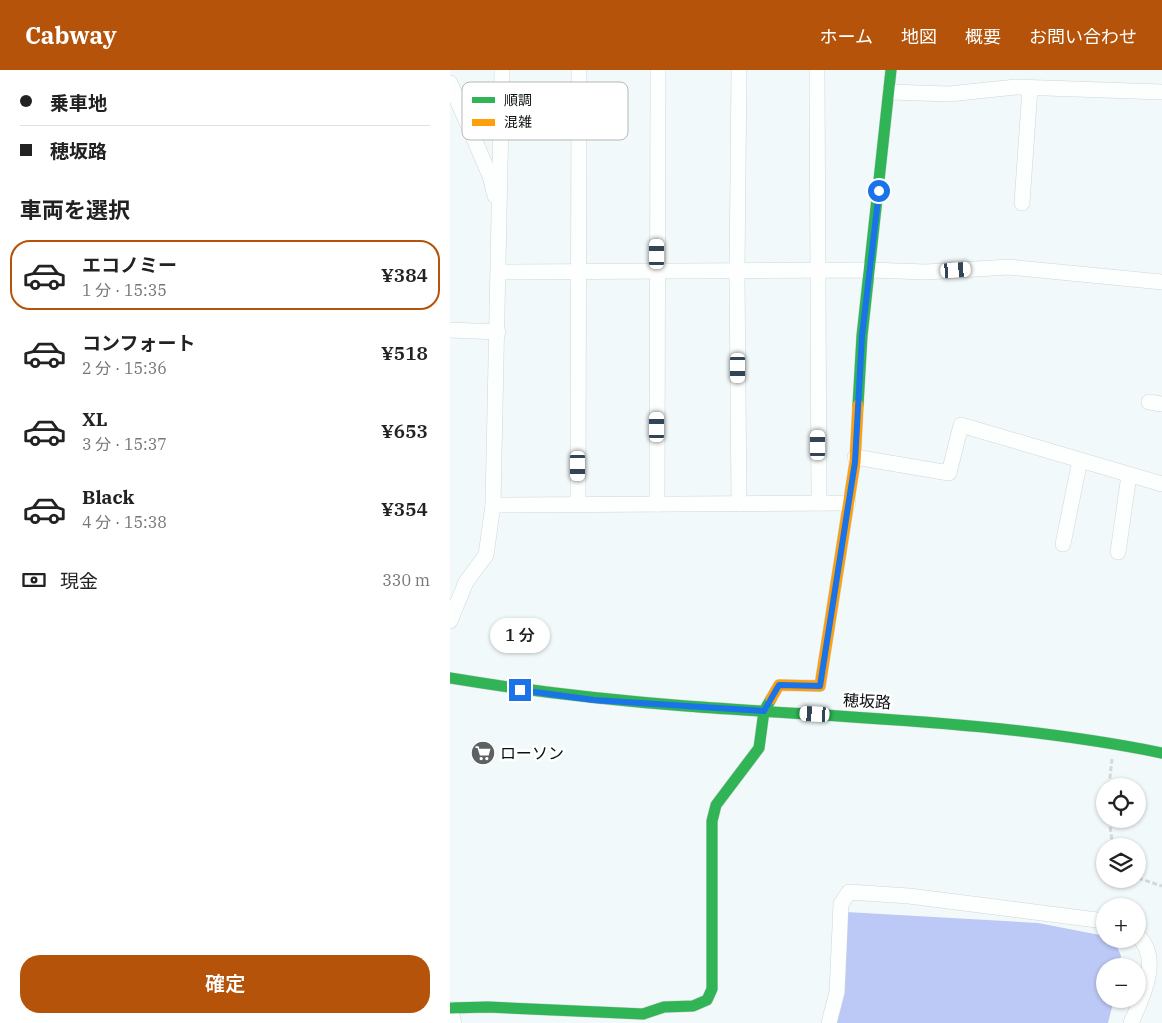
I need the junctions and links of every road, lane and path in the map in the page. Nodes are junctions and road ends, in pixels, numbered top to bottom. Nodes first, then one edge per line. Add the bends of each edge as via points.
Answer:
1 (658, 70) edge
2 (739, 70) edge
3 (817, 70) edge
4 (890, 70) edge
5 (450, 83) edge
6 (1030, 88) junction
7 (890, 92) junction
8 (1162, 92) edge
9 (462, 111) edge
10 (475, 140) edge
11 (502, 140) edge
12 (579, 140) edge
13 (1022, 203) dead end
14 (501, 219) junction
15 (870, 270) junction
16 (818, 271) junction
17 (500, 272) junction
18 (578, 272) junction
19 (657, 272) junction
20 (737, 272) junction
21 (1162, 282) edge
22 (450, 330) edge
23 (498, 332) junction
24 (855, 457) junction
25 (1080, 460) junction
26 (1129, 475) junction
27 (1162, 484) edge
28 (819, 503) junction
29 (848, 503) junction
30 (578, 504) junction
31 (657, 504) junction
32 (739, 504) junction
33 (493, 505) junction
34 (1063, 544) dead end
35 (1118, 552) dead end
36 (450, 621) edge
37 (450, 678) edge
38 (764, 711) junction
39 (1114, 742) junction
40 (1162, 753) edge
41 (1111, 778) edge
42 (1146, 881) edge
43 (1162, 886) edge
44 (1096, 920) edge
45 (1146, 948) edge
46 (450, 1009) edge
47 (637, 1018) edge
48 (454, 1023) edge
49 (829, 1023) edge
50 (1131, 1023) edge

1 - 19 street
2 - 20 street
3 - 16 street
4 - 7 street
5 - 9 street
6 - 7 street via 949,94
6 - 8 street
6 - 13 street
7 - 15 street
10 - 14 street via 490,176
11 - 14 street
12 - 18 street
14 - 17 street
15 - 16 street
15 - 21 street via 926,272 1009,267
15 - 24 street via 862,336
16 - 20 street
16 - 28 street
17 - 18 street
17 - 23 street
18 - 19 street
18 - 30 street
19 - 20 street
19 - 31 street
20 - 32 street
22 - 23 street
23 - 33 street
24 - 25 street via 949,473 961,425
24 - 29 street
25 - 26 street
25 - 34 street
26 - 27 street
26 - 35 street
28 - 29 street
28 - 32 street
29 - 38 street via 820,686 779,685
30 - 31 street
30 - 33 street
31 - 32 street
33 - 36 street via 486,556 466,582
37 - 38 street, 穂坂路 via 594,700
38 - 39 street, 穂坂路 via 975,724
38 - 47 street via 759,748 716,805 712,821 712,989 707,1000 693,1006 664,1006
39 - 40 street, 穂坂路
39 - 41 path
42 - 43 path
44 - 49 street via 909,896 849,892 842,904 837,992
45 - 50 street via 1146,989
46 - 47 street via 488,1007
46 - 48 street

